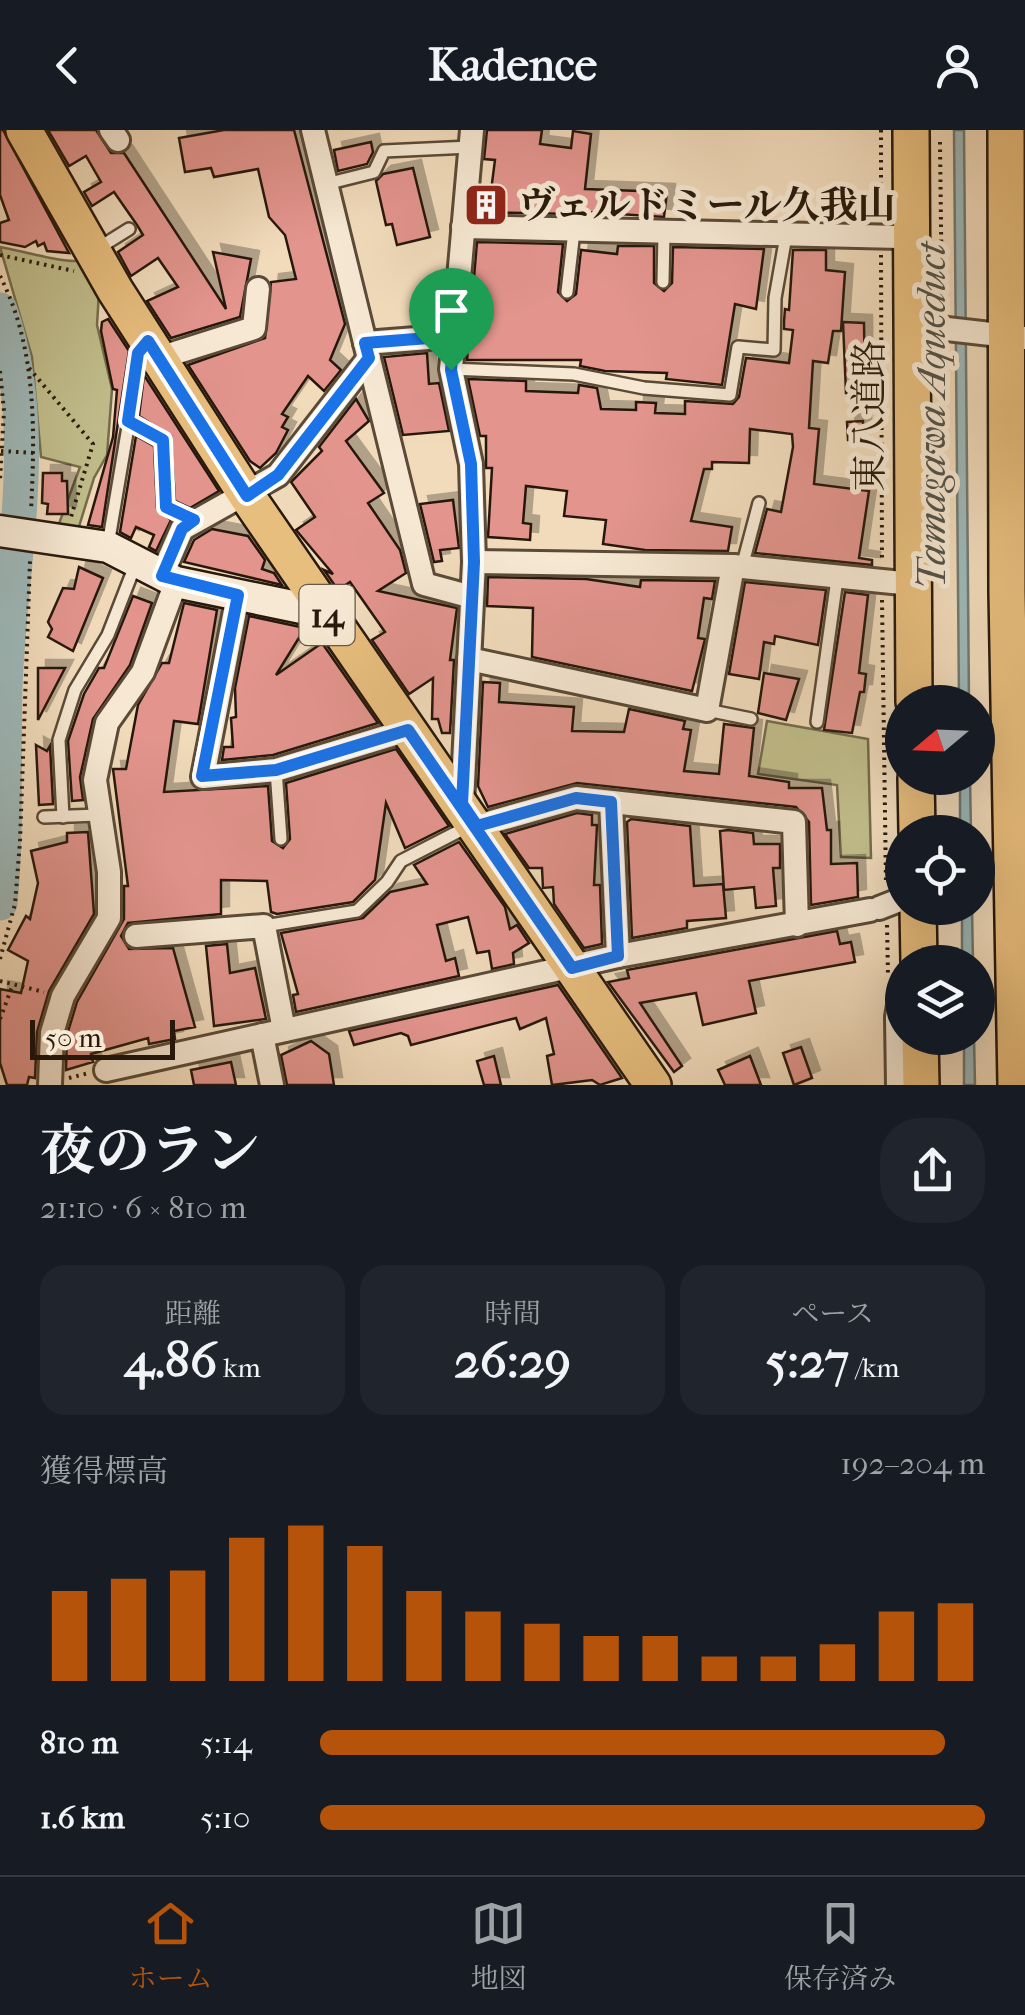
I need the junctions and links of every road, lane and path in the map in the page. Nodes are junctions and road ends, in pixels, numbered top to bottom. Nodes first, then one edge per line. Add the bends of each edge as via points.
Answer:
1 (313, 130) edge
2 (881, 130) edge
3 (912, 130) edge
4 (940, 130) edge
5 (1006, 130) edge
6 (30, 132) edge
7 (471, 139) edge
8 (326, 184) junction
9 (1015, 190) edge
10 (463, 228) junction
11 (130, 229) dead end
12 (574, 231) junction
13 (896, 232) junction
14 (664, 234) junction
15 (786, 236) junction
16 (0, 255) edge
17 (101, 265) junction
18 (0, 276) edge
19 (663, 282) dead end
20 (258, 288) dead end
21 (568, 292) dead end
22 (935, 327) junction
23 (454, 336) junction
24 (1007, 336) edge
25 (154, 350) junction
26 (367, 350) junction
27 (26, 365) junction
28 (451, 370) junction
29 (0, 371) edge
30 (1015, 398) edge
31 (128, 421) junction
32 (942, 448) dead end
33 (5, 452) edge
34 (31, 453) junction
35 (0, 480) edge
36 (247, 496) junction
37 (759, 504) dead end
38 (194, 520) junction
39 (15, 533) edge
40 (64, 540) junction
41 (108, 547) junction
42 (1025, 556) edge
43 (474, 562) junction
44 (737, 567) junction
45 (158, 574) junction
46 (836, 579) junction
47 (897, 583) junction
48 (1007, 592) junction
49 (238, 595) junction
50 (472, 597) junction
51 (326, 613) junction
52 (1016, 648) edge
53 (469, 659) junction
54 (912, 685) edge
55 (707, 710) junction
56 (751, 719) dead end
57 (816, 722) dead end
58 (408, 730) junction
59 (1017, 745) edge
60 (276, 770) junction
61 (611, 802) junction
62 (99, 815) junction
63 (893, 815) edge
64 (44, 817) dead end
65 (63, 817) junction
66 (471, 818) junction
67 (281, 839) dead end
68 (885, 906) edge
69 (1018, 917) edge
70 (797, 925) junction
71 (264, 926) junction
72 (136, 936) dead end
73 (618, 956) junction
74 (0, 959) edge
75 (572, 968) junction
76 (0, 981) edge
77 (13, 984) junction
78 (63, 996) junction
79 (0, 1019) edge
80 (273, 1033) junction
81 (898, 1055) edge
82 (920, 1055) edge
83 (106, 1070) joint
84 (1019, 1072) edge
85 (644, 1082) edge
86 (50, 1083) edge
87 (272, 1085) edge
88 (898, 1085) edge
89 (921, 1085) edge

1 - 8 street
2 - 13 path
3 - 13 main road, 東八道路
4 - 22 path
5 - 9 main road
6 - 17 main road, 14
7 - 8 lane via 384,151 374,172
7 - 10 street
8 - 26 street
9 - 24 main road
10 - 12 street
10 - 23 street
11 - 17 lane
12 - 14 street
12 - 21 lane
13 - 15 street
13 - 22 main road, 東八道路
13 - 47 path
14 - 15 street
14 - 19 lane
15 - 28 lane via 774,298 774,350 738,347 730,394 574,374
16 - 17 path
17 - 25 main road, 14
18 - 27 path
20 - 25 street via 254,328
22 - 24 street
22 - 32 path
22 - 47 main road, 東八道路
23 - 26 street
23 - 28 street
24 - 30 main road
25 - 31 lane via 138,353
25 - 36 main road, 14
26 - 36 street via 278,475
26 - 50 street via 424,584
27 - 34 path
27 - 40 path via 93,444
28 - 43 street via 471,464
29 - 33 path
30 - 48 main road
31 - 38 lane via 163,440 166,507
31 - 41 lane
33 - 34 path
33 - 35 path
34 - 39 path
36 - 38 street
36 - 51 main road, 14
37 - 44 lane
38 - 45 street
39 - 40 street
39 - 74 path via 20,842 15,904
40 - 41 street
41 - 45 street
42 - 48 street
43 - 44 street
43 - 50 street
44 - 46 street
44 - 55 street
45 - 49 street
45 - 62 street via 143,672 107,723 96,780
45 - 65 lane via 108,635 70,702 59,740
46 - 47 street
46 - 57 lane
47 - 54 main road, 東八道路
47 - 63 path
48 - 52 main road
49 - 51 street
49 - 60 street via 202,776
50 - 53 street
51 - 58 main road, 14
52 - 59 main road
53 - 55 street
53 - 66 street
55 - 56 lane
58 - 60 street
58 - 66 main road, 14
59 - 69 main road
60 - 67 lane
61 - 66 street via 576,798
61 - 70 street via 794,822
61 - 73 street
62 - 65 lane
62 - 78 street via 109,872 108,918
64 - 65 lane
66 - 71 lane via 401,861 357,911
66 - 75 main road, 14
68 - 70 street
69 - 84 main road
70 - 73 street
71 - 72 street
71 - 80 street
73 - 75 street
75 - 80 street
75 - 85 main road, 14
76 - 77 path
77 - 78 path
77 - 79 path
78 - 86 street via 52,1032
80 - 83 street
80 - 87 street
81 - 88 street
82 - 89 main road
83 - 86 path

